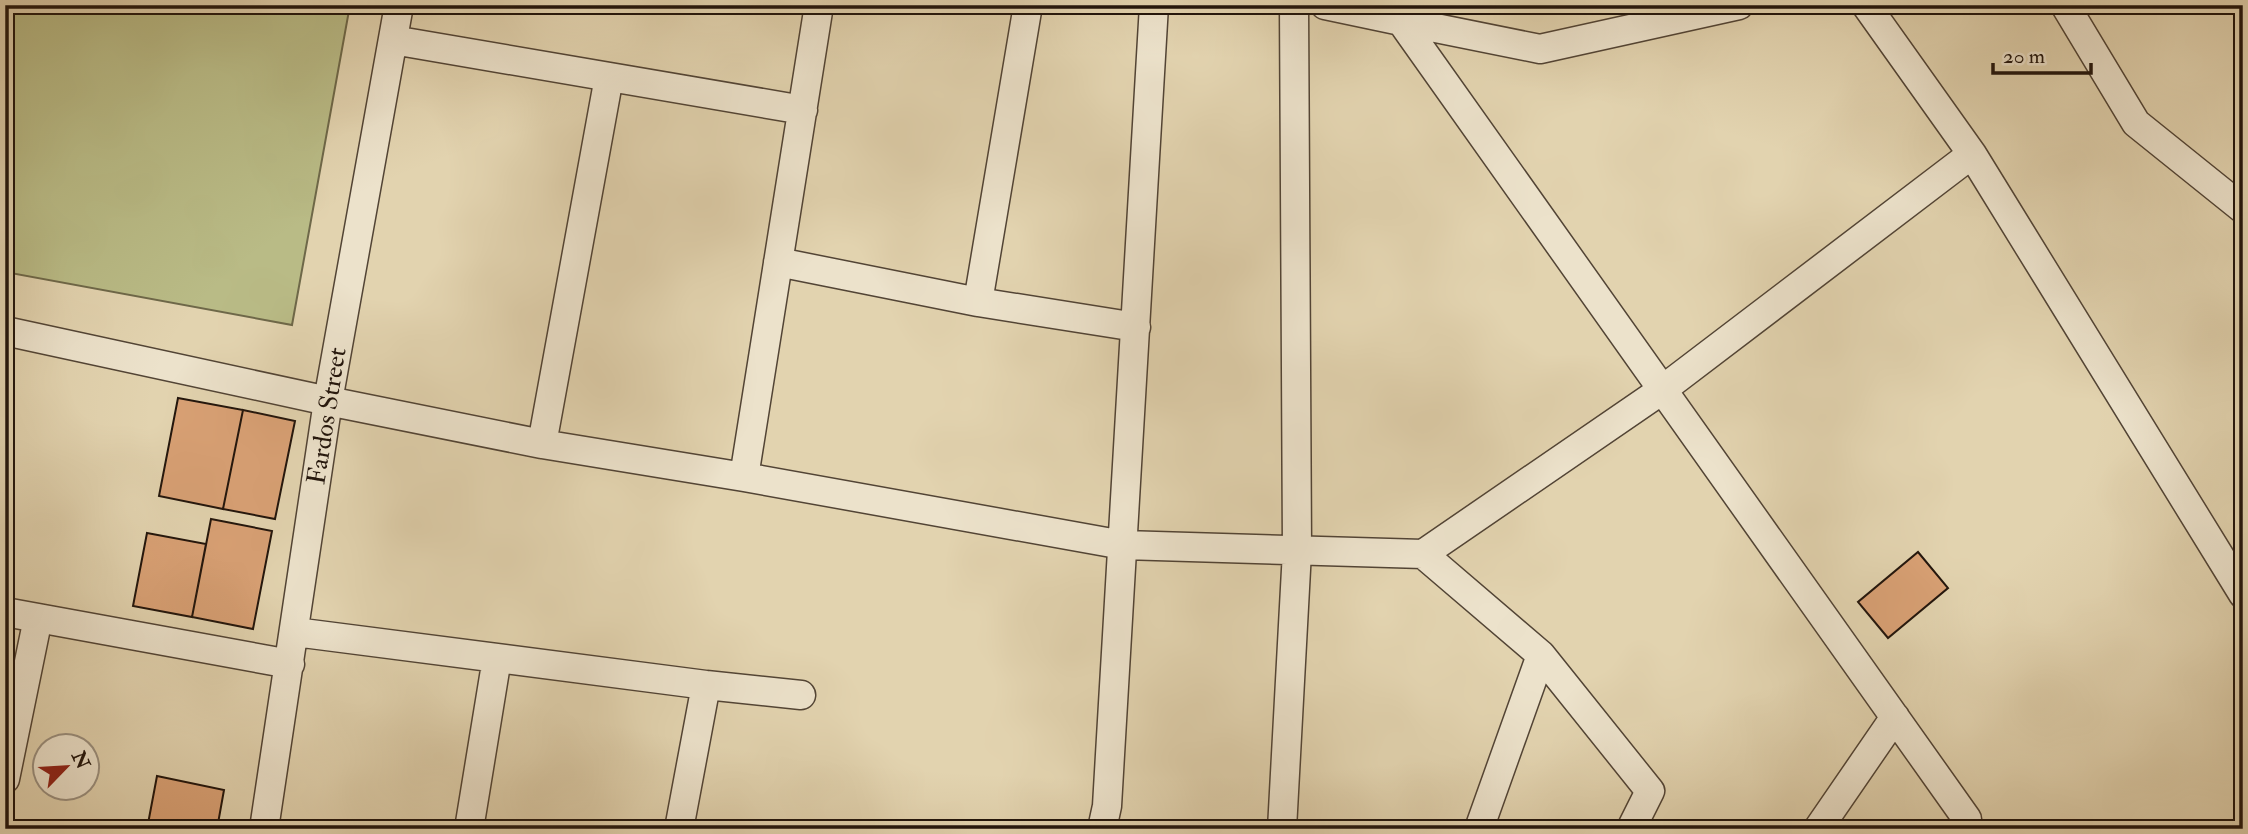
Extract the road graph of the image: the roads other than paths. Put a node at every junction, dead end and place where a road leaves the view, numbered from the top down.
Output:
1 (399, 5) edge
2 (819, 5) edge
3 (1028, 5) edge
4 (1154, 5) edge
5 (1294, 5) edge
6 (1325, 5) edge
7 (1739, 5) edge
8 (1866, 5) edge
9 (2065, 5) edge
10 (1401, 21) junction
11 (393, 40) junction
12 (609, 77) junction
13 (803, 110) junction
14 (1972, 154) junction
15 (2243, 209) edge
16 (778, 262) junction
17 (978, 302) junction
18 (1136, 327) junction
19 (5, 331) edge
20 (1662, 390) junction
21 (328, 401) junction
22 (542, 444) junction
23 (744, 477) junction
24 (1123, 545) junction
25 (1297, 551) junction
26 (1423, 554) junction
27 (2243, 594) edge
28 (5, 612) edge
29 (38, 618) junction
30 (295, 632) junction
31 (1541, 655) junction
32 (497, 658) junction
33 (290, 664) junction
34 (706, 685) junction
35 (801, 695) dead end
36 (1895, 717) junction
37 (5, 779) edge
38 (264, 829) edge
39 (469, 829) edge
40 (679, 829) edge
41 (1102, 829) edge
42 (1282, 829) edge
43 (1479, 829) edge
44 (1631, 829) edge
45 (1818, 829) edge
46 (1967, 829) edge

1 - 11 street, Fardos Street
2 - 13 street
3 - 17 street
4 - 18 street
5 - 25 street
6 - 10 street
7 - 10 street
8 - 14 street
9 - 15 street
10 - 20 street
11 - 12 street
11 - 21 street, Fardos Street
12 - 13 street
12 - 22 street
13 - 16 street
14 - 20 street
14 - 27 street
16 - 17 street
16 - 23 street
17 - 18 street
18 - 24 street
19 - 21 street
20 - 26 street
20 - 36 street
21 - 22 street
21 - 30 street, Fardos Street
22 - 23 street
23 - 24 street
24 - 25 street
24 - 41 street
25 - 26 street
25 - 42 street
26 - 31 street
28 - 29 street
29 - 33 street
29 - 37 street
30 - 32 street
30 - 33 street, Fardos Street
31 - 43 street
31 - 44 street
32 - 34 street
32 - 39 street
33 - 38 street, Fardos Street
34 - 35 street
34 - 40 street
36 - 45 street
36 - 46 street

